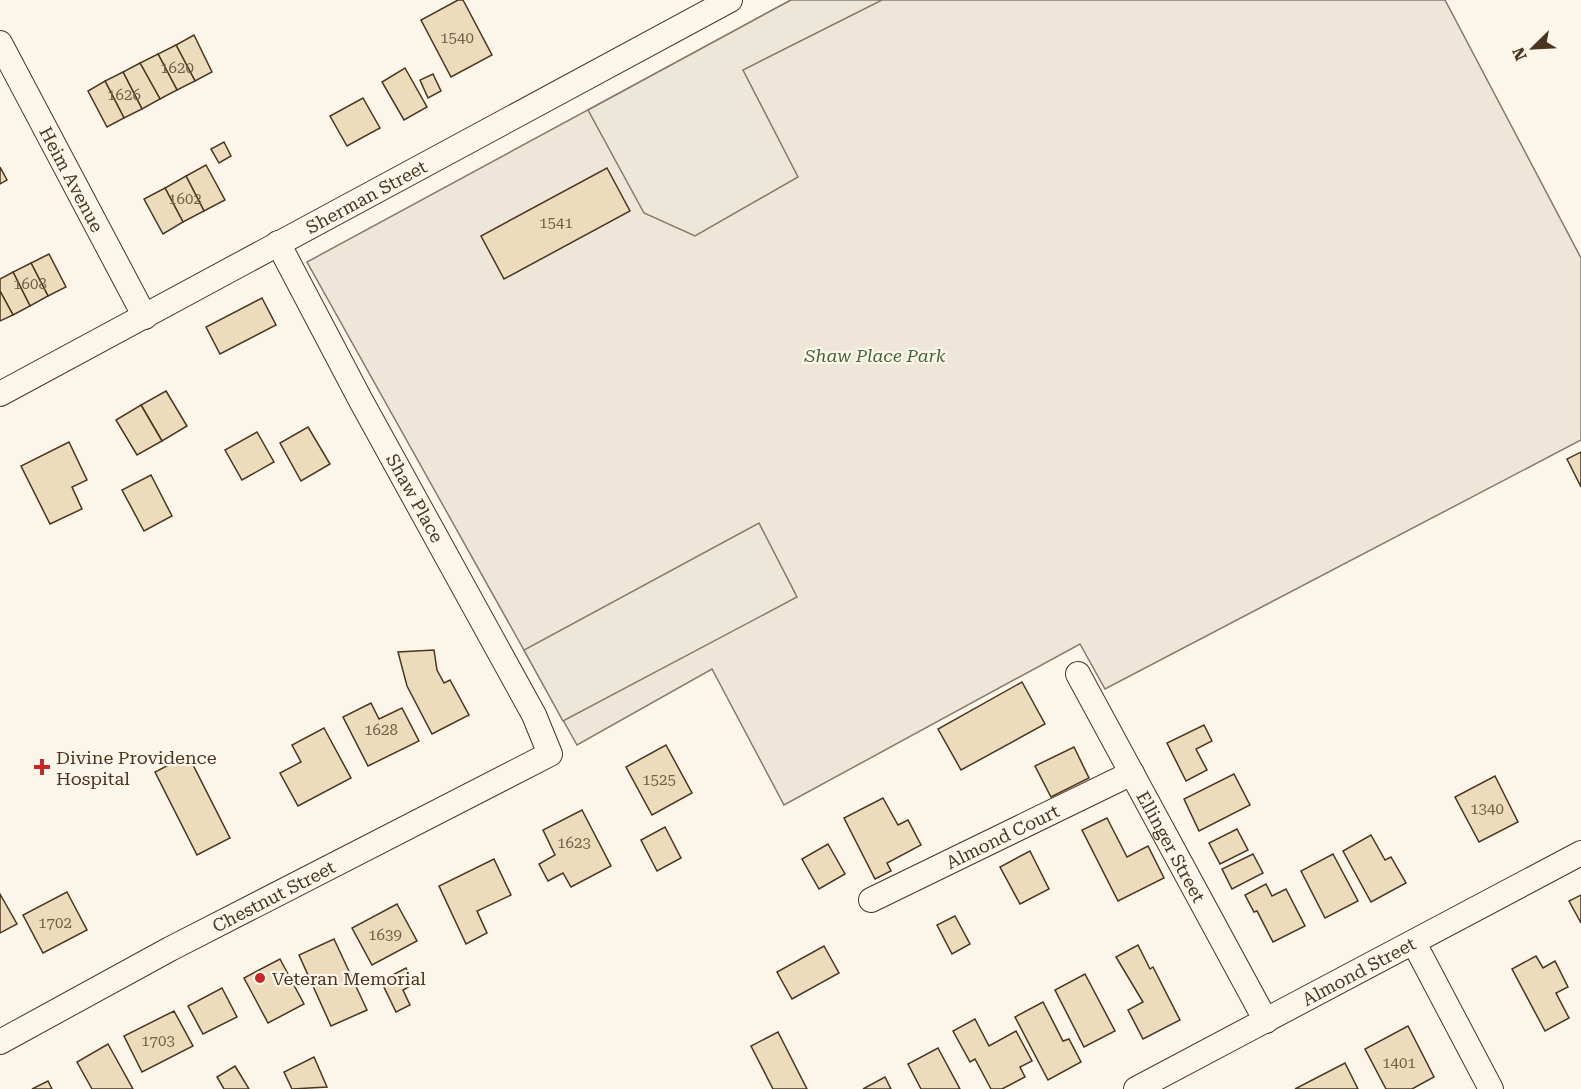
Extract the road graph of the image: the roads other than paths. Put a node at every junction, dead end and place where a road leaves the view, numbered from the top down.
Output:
1 (730, 0) edge
2 (0, 42) edge
3 (278, 243) junction
4 (145, 317) junction
5 (0, 394) edge
6 (1078, 674) dead end
7 (550, 754) joint
8 (1132, 773) junction
9 (1581, 853) edge
10 (871, 900) dead end
11 (1414, 943) junction
12 (1266, 1021) junction
13 (0, 1042) edge
14 (1136, 1089) edge
15 (1491, 1089) edge

1 - 3 street, Sherman Street
2 - 4 street, Heim Avenue
3 - 4 street, Sherman Street
3 - 7 street, Shaw Place
4 - 5 street, Sherman Street
6 - 8 street, Ellinger Street
7 - 13 street, Chestnut Street
8 - 10 street, Almond Court
8 - 12 street, Ellinger Street
9 - 11 street, Almond Street
11 - 12 street, Almond Street
11 - 15 street
12 - 14 street, Almond Street

